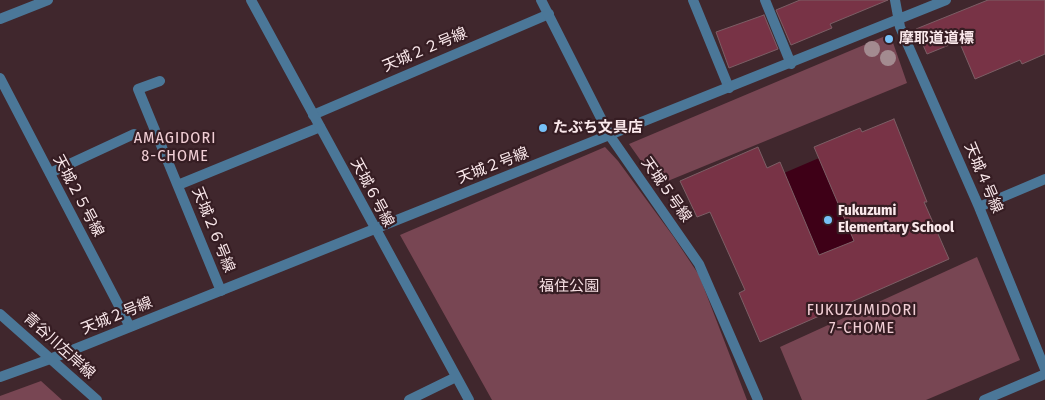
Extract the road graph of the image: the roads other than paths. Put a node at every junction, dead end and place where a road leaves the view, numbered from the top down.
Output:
1 (48, 0) edge
2 (251, 0) edge
3 (541, 0) edge
4 (693, 0) edge
5 (765, 0) edge
6 (895, 0) edge
7 (946, 0) edge
8 (549, 14) junction
9 (0, 19) edge
10 (898, 20) junction
11 (791, 64) junction
12 (0, 78) edge
13 (160, 80) dead end
14 (729, 88) junction
15 (313, 114) junction
16 (320, 127) junction
17 (134, 134) dead end
18 (610, 136) junction
19 (50, 173) junction
20 (1045, 179) edge
21 (178, 185) junction
22 (979, 207) junction
23 (375, 229) junction
24 (221, 291) junction
25 (0, 314) edge
26 (130, 328) junction
27 (50, 359) junction
28 (1045, 369) edge
29 (1045, 374) edge
30 (0, 377) edge
31 (456, 377) junction
32 (97, 400) edge
33 (409, 400) edge
34 (469, 400) edge
35 (758, 400) edge
36 (984, 400) edge

1 - 9 street
2 - 15 street, 天城６号線
3 - 8 street, 天城５号線
4 - 14 street
5 - 11 street
6 - 10 street, 天城４号線
7 - 10 street, 天城２号線
8 - 15 street, 天城２２号線
8 - 18 street, 天城５号線
10 - 11 street, 天城２号線
10 - 22 street, 天城４号線
11 - 14 street, 天城２号線
12 - 19 street, 天城２５号線
13 - 21 street, 天城２６号線
14 - 18 street, 天城２号線
15 - 16 street, 天城６号線
16 - 21 street
16 - 23 street, 天城６号線
17 - 19 street
18 - 23 street, 天城２号線
18 - 35 street, 天城５号線
19 - 26 street, 天城２５号線
20 - 22 street
21 - 24 street, 天城２６号線
22 - 28 street, 天城４号線
23 - 24 street, 天城２号線
23 - 31 street, 天城６号線
24 - 26 street, 天城２号線
25 - 27 street, 青谷川左岸線
26 - 27 street, 天城２号線
27 - 30 street, 天城２号線
27 - 32 street, 青谷川左岸線
29 - 36 street
31 - 33 street
31 - 34 street, 天城６号線

